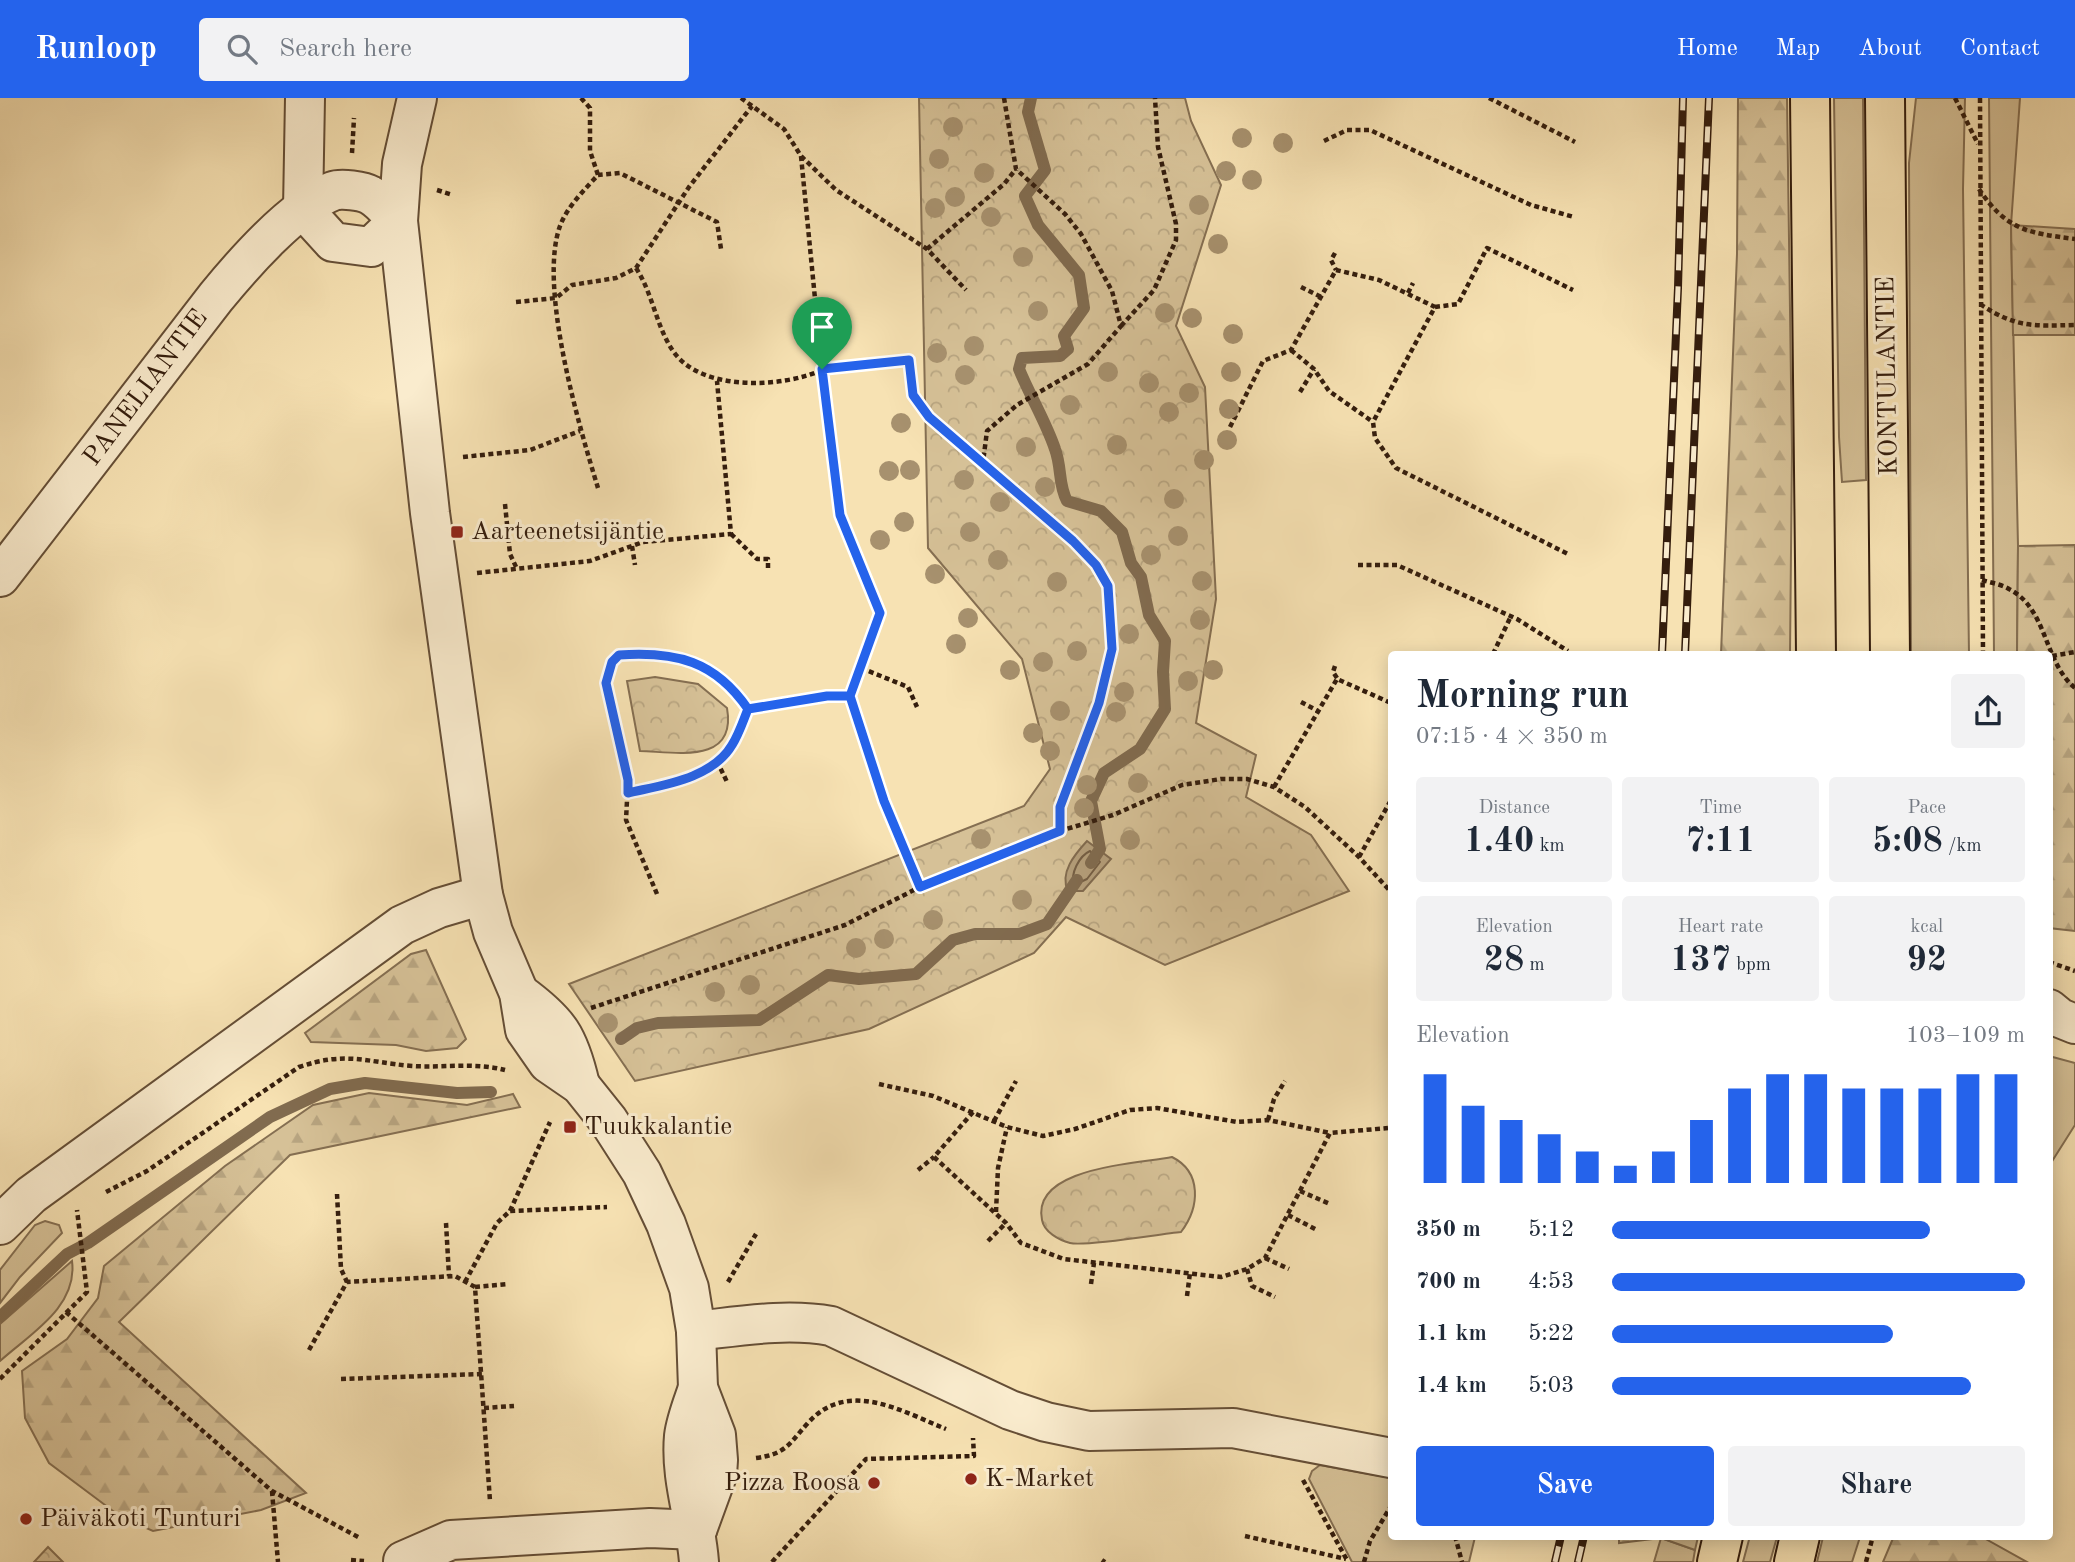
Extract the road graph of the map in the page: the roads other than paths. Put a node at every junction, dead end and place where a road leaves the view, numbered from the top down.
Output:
1 (305, 98) edge
2 (417, 98) edge
3 (1810, 98) edge
4 (1885, 98) edge
5 (303, 209) junction
6 (398, 221) junction
7 (0, 577) edge
8 (1816, 651) edge
9 (1890, 651) edge
10 (483, 895) junction
11 (0, 1225) edge
12 (696, 1331) junction
13 (1388, 1457) edge
14 (1722, 1540) edge
15 (1799, 1540) edge
16 (698, 1546) edge
17 (403, 1561) edge
18 (1717, 1562) edge
19 (1794, 1562) edge

1 - 5 street
2 - 6 street
3 - 8 main road
4 - 9 main road, KONTULANTIE
5 - 6 street, PANELIANTIE
5 - 6 street
5 - 7 street, PANELIANTIE
6 - 10 street
10 - 11 street
10 - 12 street
12 - 13 street
12 - 16 street
14 - 18 main road
15 - 19 main road
16 - 17 street

